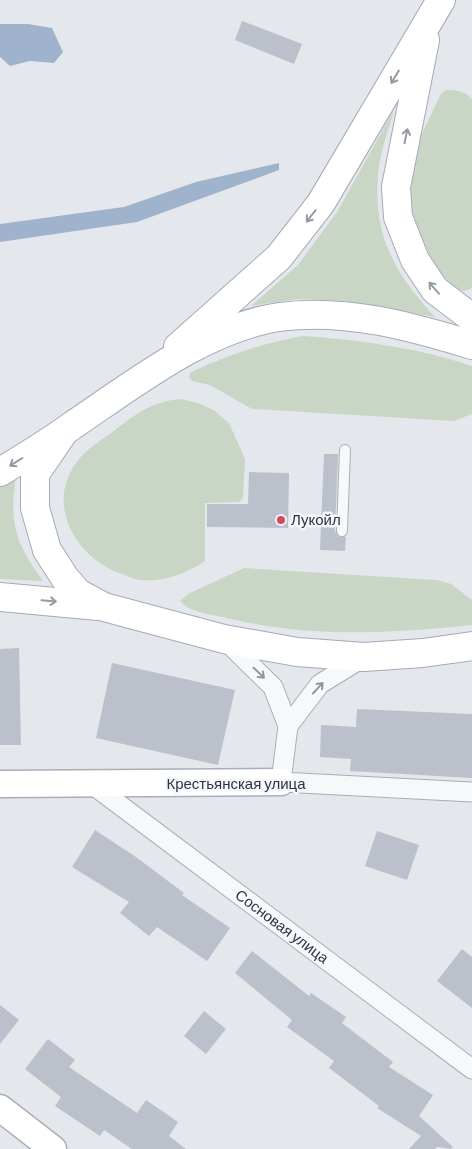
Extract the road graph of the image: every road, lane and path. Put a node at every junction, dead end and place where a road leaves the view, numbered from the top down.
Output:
1 (435, 10) edge
2 (472, 318) edge
3 (472, 345) edge
4 (149, 373) junction
5 (63, 433) junction
6 (345, 450) dead end
7 (0, 472) edge
8 (342, 531) dead end
9 (0, 597) edge
10 (104, 606) junction
11 (224, 639) junction
12 (472, 646) edge
13 (364, 657) junction
14 (288, 726) junction
15 (281, 782) junction
16 (0, 784) edge
17 (93, 785) junction
18 (472, 792) edge
19 (472, 1069) edge
20 (0, 1108) edge
21 (53, 1149) edge

2 -> 1 main road
1 -> 4 main road
3 - 4 main road
4 - 5 main road
5 -> 7 main road
5 - 10 main road
6 - 8 lane
9 -> 10 main road
10 - 11 main road
11 - 13 main road
11 -> 14 street
12 - 13 main road
14 -> 13 street
14 - 15 street
15 - 17 main road, Крестьянская улица
15 - 18 street, Крестьянская улица
16 - 17 main road, Крестьянская улица
17 - 19 street, Сосновая улица
20 - 21 main road

